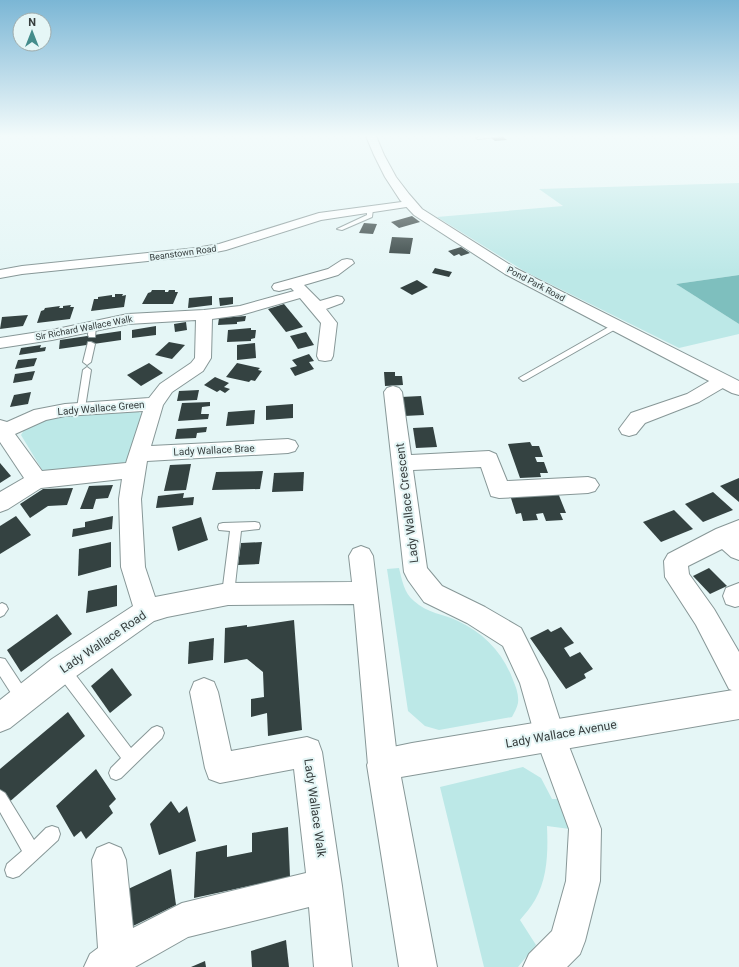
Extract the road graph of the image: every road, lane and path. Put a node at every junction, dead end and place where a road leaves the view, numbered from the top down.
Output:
1 (395, 181) edge
2 (409, 204) junction
3 (370, 209) junction
4 (340, 229) dead end
5 (347, 263) dead end
6 (0, 274) edge
7 (298, 288) junction
8 (337, 300) dead end
9 (317, 307) junction
10 (204, 315) junction
11 (617, 326) junction
12 (3, 343) edge
13 (91, 344) dead end
14 (325, 356) dead end
15 (0, 361) edge
16 (523, 378) dead end
17 (722, 381) junction
18 (739, 390) edge
19 (393, 392) dead end
20 (154, 404) junction
21 (81, 408) junction
22 (2, 429) edge
23 (629, 429) dead end
24 (288, 446) dead end
25 (137, 462) junction
26 (402, 463) junction
27 (38, 480) junction
28 (588, 485) dead end
29 (0, 503) edge
30 (255, 526) dead end
31 (223, 527) dead end
32 (236, 527) junction
33 (734, 538) edge
34 (361, 556) dead end
35 (364, 593) junction
36 (228, 594) junction
37 (147, 611) junction
38 (0, 664) edge
39 (62, 669) junction
40 (739, 679) edge
41 (204, 692) dead end
42 (23, 700) junction
43 (739, 704) edge
44 (0, 718) edge
45 (157, 733) dead end
46 (550, 736) junction
47 (130, 759) junction
48 (383, 765) junction
49 (116, 773) dead end
50 (0, 798) edge
51 (52, 834) dead end
52 (32, 852) junction
53 (109, 860) dead end
54 (12, 870) dead end
55 (325, 886) junction
56 (110, 962) edge
57 (333, 967) edge
58 (418, 967) edge
59 (542, 967) edge

1 - 2 main road, Pond Park Road
2 - 3 street, Beanstown Road
2 - 11 main road, Pond Park Road
3 - 4 lane
3 - 6 street, Beanstown Road
5 - 7 street, Sir Richard Wallace Walk
7 - 9 street
7 - 10 street, Sir Richard Wallace Walk
8 - 9 street
9 - 14 street
10 - 12 street, Sir Richard Wallace Walk
10 - 20 street
11 - 16 lane
11 - 17 main road, Pond Park Road
12 - 15 street
13 - 21 lane
17 - 18 main road, Pond Park Road
17 - 23 street
19 - 26 street, Lady Wallace Crescent
20 - 21 street, Lady Wallace Green
20 - 25 street
21 - 22 street, Lady Wallace Green
22 - 27 street
24 - 25 street, Lady Wallace Brae
25 - 27 street
25 - 37 street
26 - 28 street
26 - 46 street, Lady Wallace Crescent
27 - 29 street
30 - 32 lane
31 - 32 lane
32 - 36 lane
33 - 40 street
34 - 35 street
35 - 36 street, Lady Wallace Road
35 - 48 street
36 - 37 street, Lady Wallace Road
37 - 39 street, Lady Wallace Road
38 - 42 lane
39 - 42 street, Lady Wallace Road
39 - 47 lane
41 - 55 street, Lady Wallace Walk
42 - 44 street, Lady Wallace Road
43 - 46 main road, Lady Wallace Avenue
45 - 47 lane
46 - 48 main road, Lady Wallace Avenue
46 - 59 street, Lady Wallace Crescent
47 - 49 lane
48 - 58 main road
50 - 52 lane
51 - 52 lane
52 - 54 lane
53 - 56 street
55 - 56 street
55 - 57 street, Lady Wallace Walk

